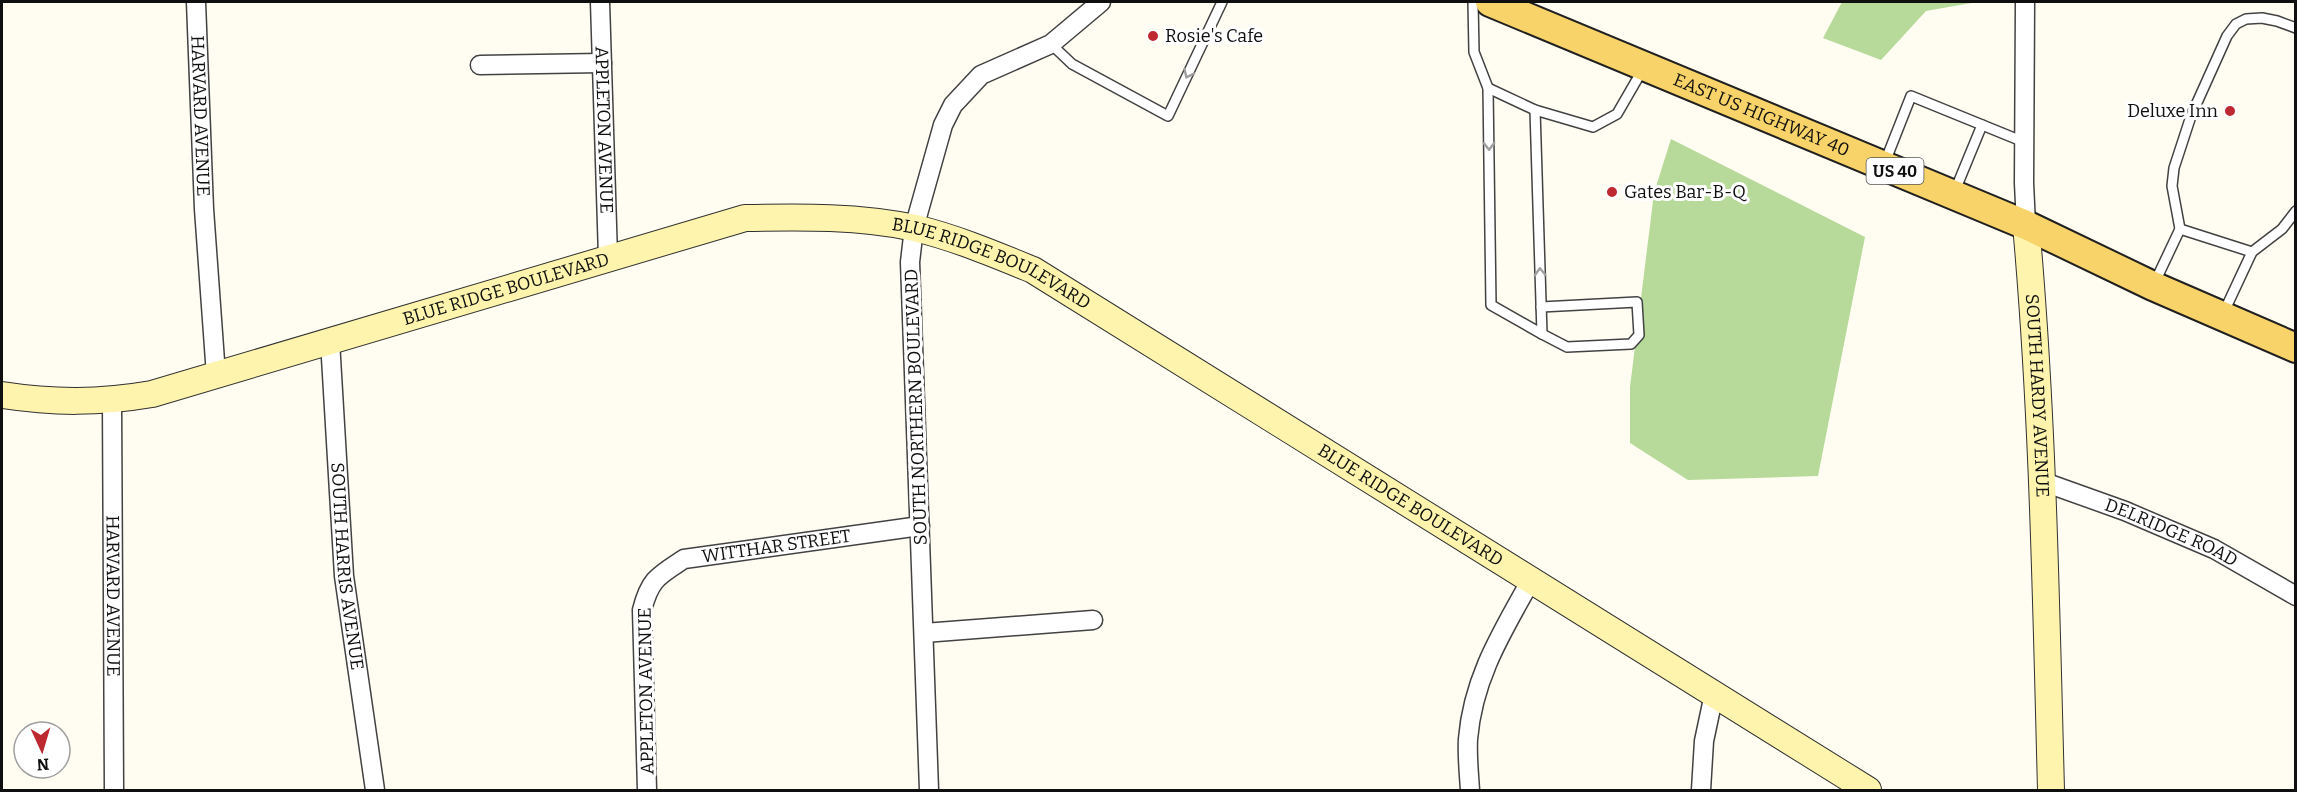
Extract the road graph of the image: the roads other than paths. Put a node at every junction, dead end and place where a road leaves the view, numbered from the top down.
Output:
1 (196, 2) edge
2 (600, 2) edge
3 (1101, 2) edge
4 (1222, 2) edge
5 (1473, 2) edge
6 (1490, 2) edge
7 (2025, 2) edge
8 (2295, 28) edge
9 (1051, 44) junction
10 (602, 63) junction
11 (480, 65) dead end
12 (1644, 67) junction
13 (1488, 88) junction
14 (1535, 110) junction
15 (1982, 125) junction
16 (2024, 141) junction
17 (1884, 166) junction
18 (1953, 195) junction
19 (2295, 211) edge
20 (2026, 225) junction
21 (914, 228) junction
22 (2180, 229) junction
23 (2252, 252) junction
24 (608, 257) junction
25 (2153, 286) junction
26 (1541, 307) junction
27 (2222, 316) junction
28 (1542, 334) junction
29 (330, 341) junction
30 (2295, 348) edge
31 (216, 375) junction
32 (2, 395) edge
33 (112, 401) junction
34 (2041, 481) junction
35 (920, 526) junction
36 (1531, 580) junction
37 (647, 592) joint
38 (2295, 596) edge
39 (1093, 620) dead end
40 (924, 633) junction
41 (1714, 694) junction
42 (114, 790) edge
43 (375, 790) edge
44 (647, 790) edge
45 (929, 790) edge
46 (1470, 790) edge
47 (1701, 790) edge
48 (1868, 790) edge
49 (2051, 790) edge

1 - 31 street, HARVARD AVENUE
2 - 10 street, APPLETON AVENUE
3 - 9 street, SOUTH NORTHERN BOULEVARD
4 -> 9 lane
5 - 13 lane
6 - 12 main road, EAST US HIGHWAY 40 / US 40
7 - 16 street, SOUTH HARDY AVENUE
8 - 22 lane
9 - 21 street, SOUTH NORTHERN BOULEVARD
10 - 11 street
10 - 24 street, APPLETON AVENUE
12 - 14 lane
12 - 17 main road, EAST US HIGHWAY 40 / US 40
13 - 14 lane
13 -> 28 lane
26 -> 14 lane
15 - 16 lane
15 - 17 lane
15 - 18 lane
16 - 20 street, SOUTH HARDY AVENUE
17 - 18 main road, EAST US HIGHWAY 40 / US 40
18 - 20 main road, EAST US HIGHWAY 40 / US 40
19 - 23 lane
20 - 25 main road, EAST US HIGHWAY 40 / US 40
20 - 34 street, SOUTH HARDY AVENUE
21 - 24 street, BLUE RIDGE BOULEVARD
21 - 35 street, SOUTH NORTHERN BOULEVARD
21 - 36 street, BLUE RIDGE BOULEVARD
22 - 23 lane
22 - 25 lane
23 - 27 lane
24 - 29 street, BLUE RIDGE BOULEVARD
25 - 27 main road, EAST US HIGHWAY 40 / US 40
26 - 28 lane
26 - 28 lane
27 - 30 main road, EAST US HIGHWAY 40 / US 40
29 - 31 street, BLUE RIDGE BOULEVARD
29 - 43 street, SOUTH HARRIS AVENUE
31 - 33 street, BLUE RIDGE BOULEVARD
32 - 33 street, BLUE RIDGE BOULEVARD
33 - 42 street, HARVARD AVENUE
34 - 38 street, DELRIDGE ROAD
34 - 49 street, SOUTH HARDY AVENUE
35 - 37 street, WITTHAR STREET
35 - 40 street, SOUTH NORTHERN BOULEVARD
36 - 41 street, BLUE RIDGE BOULEVARD
36 - 46 street
37 - 44 street, APPLETON AVENUE
39 - 40 street
40 - 45 street, SOUTH NORTHERN BOULEVARD
41 - 47 street
41 - 48 street, BLUE RIDGE BOULEVARD

